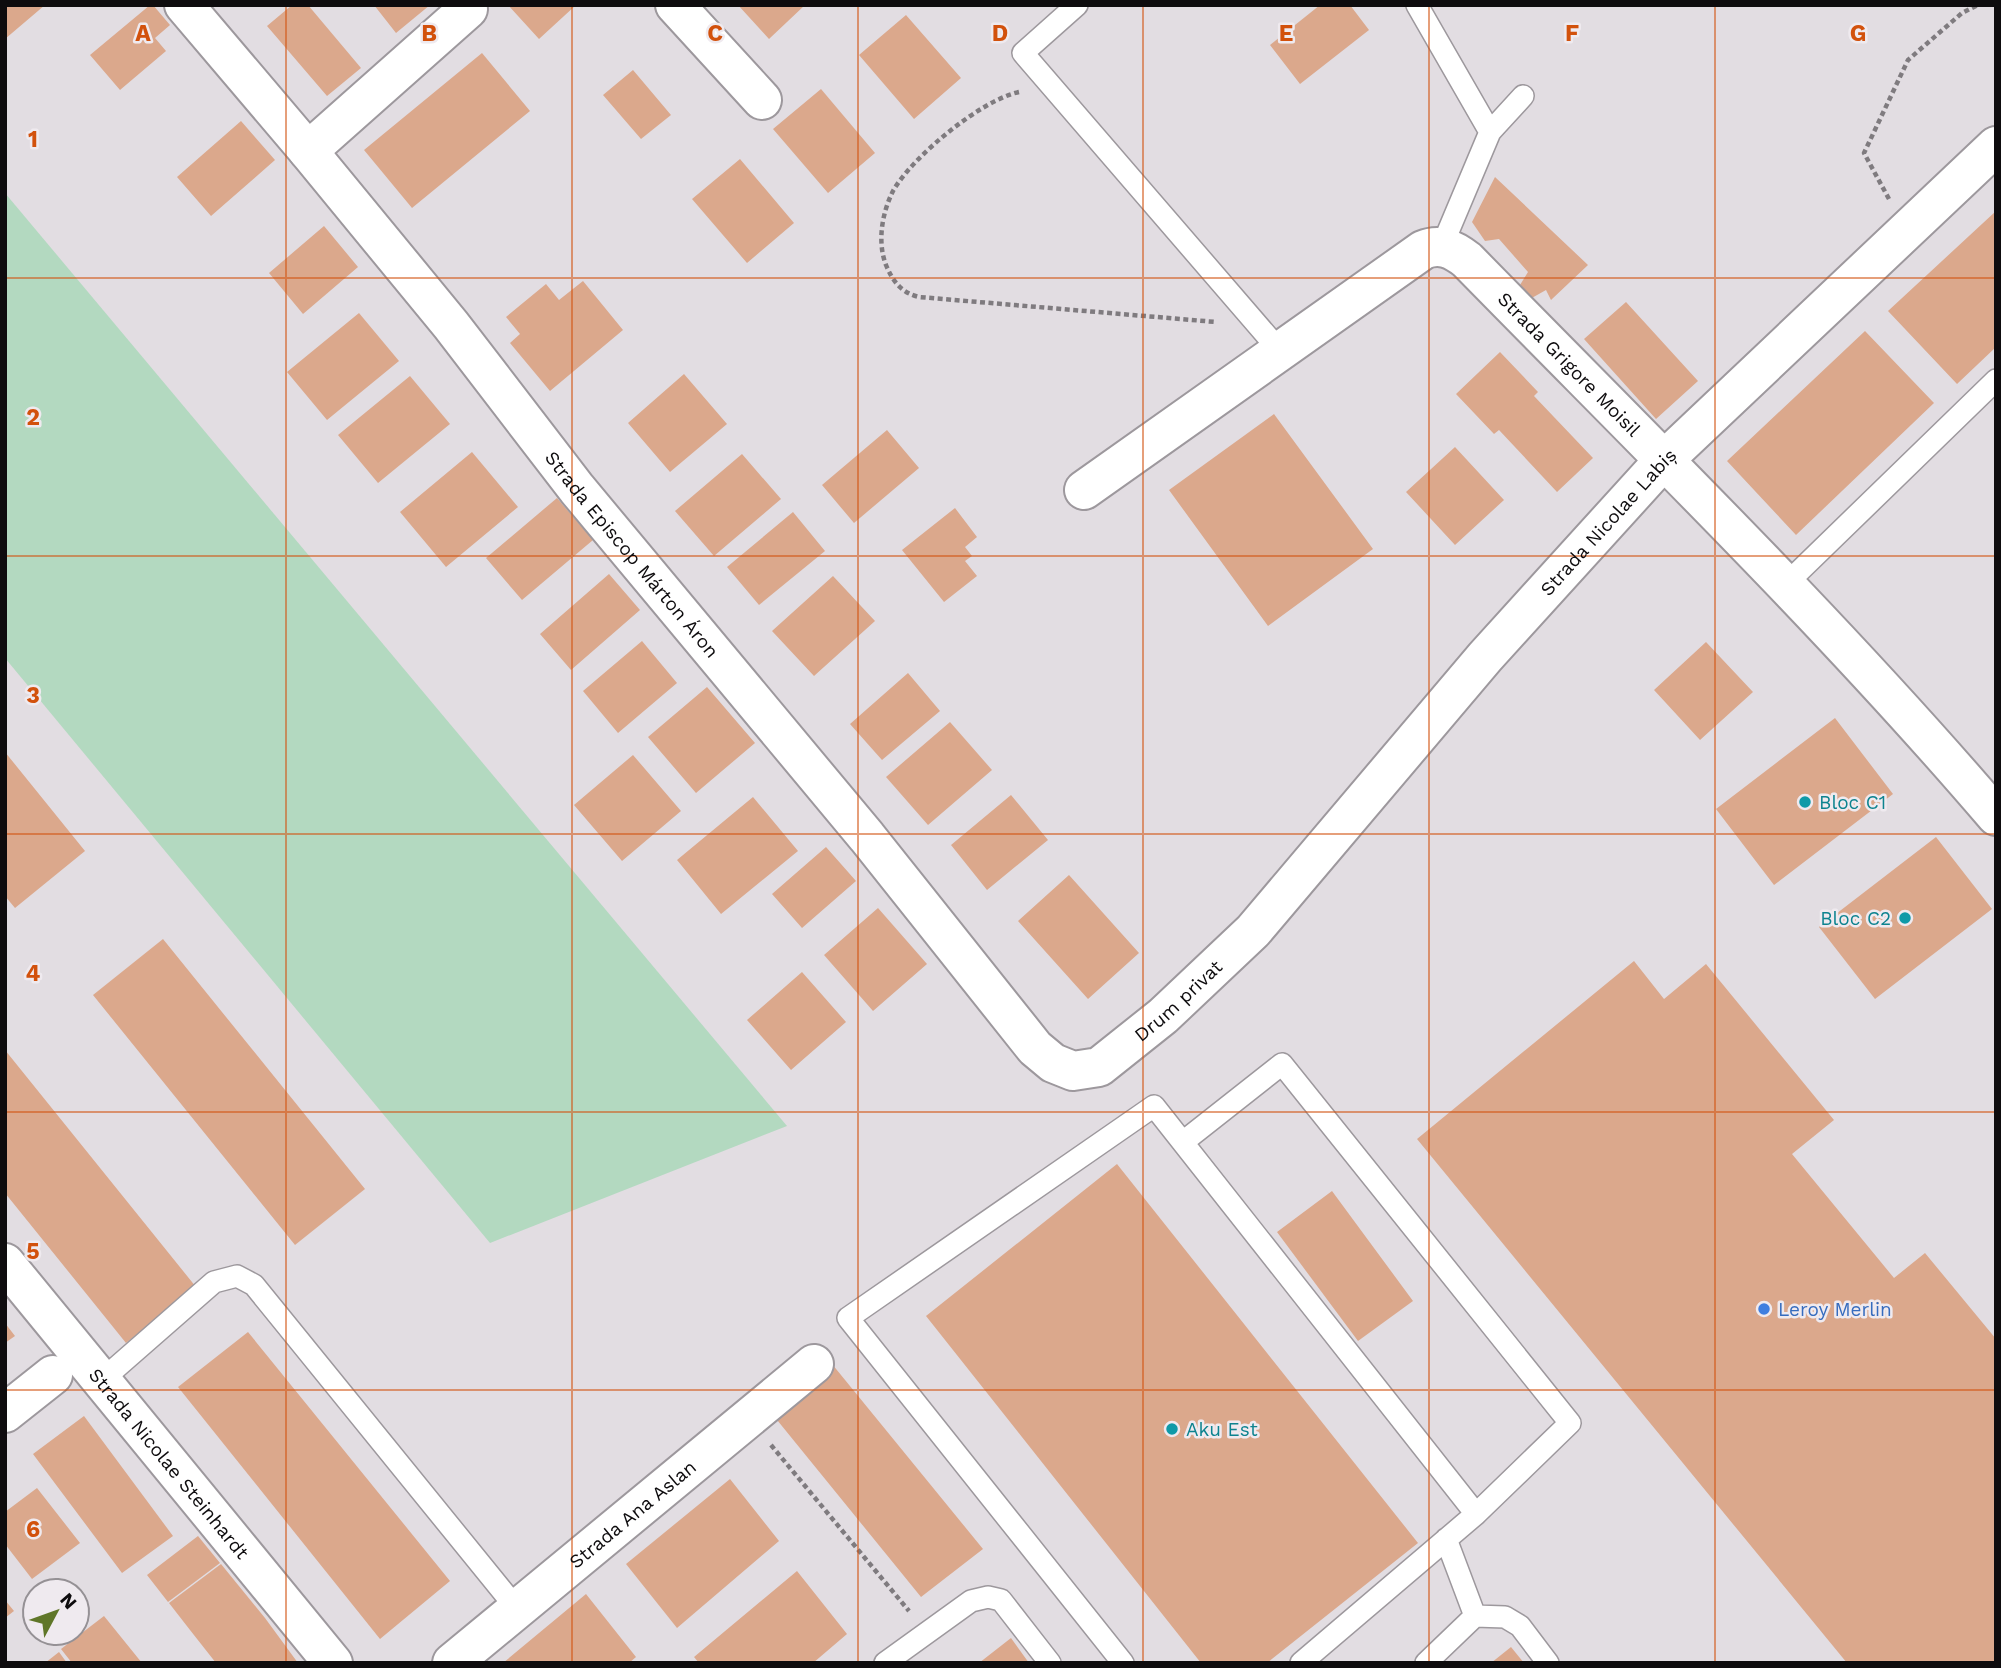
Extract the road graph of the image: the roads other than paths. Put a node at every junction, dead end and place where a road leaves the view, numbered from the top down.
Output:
1 (184, 5) edge
2 (674, 5) edge
3 (1077, 5) edge
4 (1417, 5) edge
5 (468, 9) dead end
6 (1523, 96) dead end
7 (762, 100) dead end
8 (1490, 132) junction
9 (1996, 146) edge
10 (308, 151) junction
11 (1442, 246) junction
12 (1268, 338) junction
13 (1996, 380) edge
14 (1663, 460) junction
15 (1084, 490) dead end
16 (1785, 585) junction
17 (1996, 817) edge
18 (1253, 931) joint
19 (1099, 1067) joint
20 (1183, 1142) junction
21 (5, 1263) edge
22 (814, 1364) dead end
23 (53, 1375) dead end
24 (102, 1380) junction
25 (5, 1413) edge
26 (1476, 1514) junction
27 (1446, 1539) junction
28 (517, 1609) junction
29 (1475, 1616) junction
30 (334, 1663) edge
31 (452, 1663) edge
32 (885, 1663) edge
33 (1050, 1663) edge
34 (1123, 1663) edge
35 (1301, 1663) edge
36 (1426, 1663) edge
37 (1548, 1663) edge

1 - 10 street, Strada Episcop Márton Áron
2 - 7 street
3 - 12 lane
4 - 8 lane
5 - 10 street
6 - 8 lane
8 - 11 lane
9 - 14 street, Strada Nicolae Labiș
10 - 19 street, Strada Episcop Márton Áron
11 - 12 street
11 - 14 street, Strada Grigore Moisil
12 - 15 street
13 - 16 lane
14 - 16 street, Strada Grigore Moisil
14 - 18 street, Strada Nicolae Labiș
16 - 17 street, Strada Grigore Moisil
18 - 19 street, Drum privat
20 - 26 lane
20 - 26 lane
20 - 34 lane
21 - 24 street, Strada Nicolae Steinhardt
22 - 28 street, Strada Ana Aslan
23 - 25 street
24 - 28 lane
24 - 30 street, Strada Nicolae Steinhardt
26 - 27 lane
27 - 29 lane
27 - 35 lane
28 - 31 street, Strada Ana Aslan
29 - 36 lane
29 - 37 lane
32 - 33 lane

